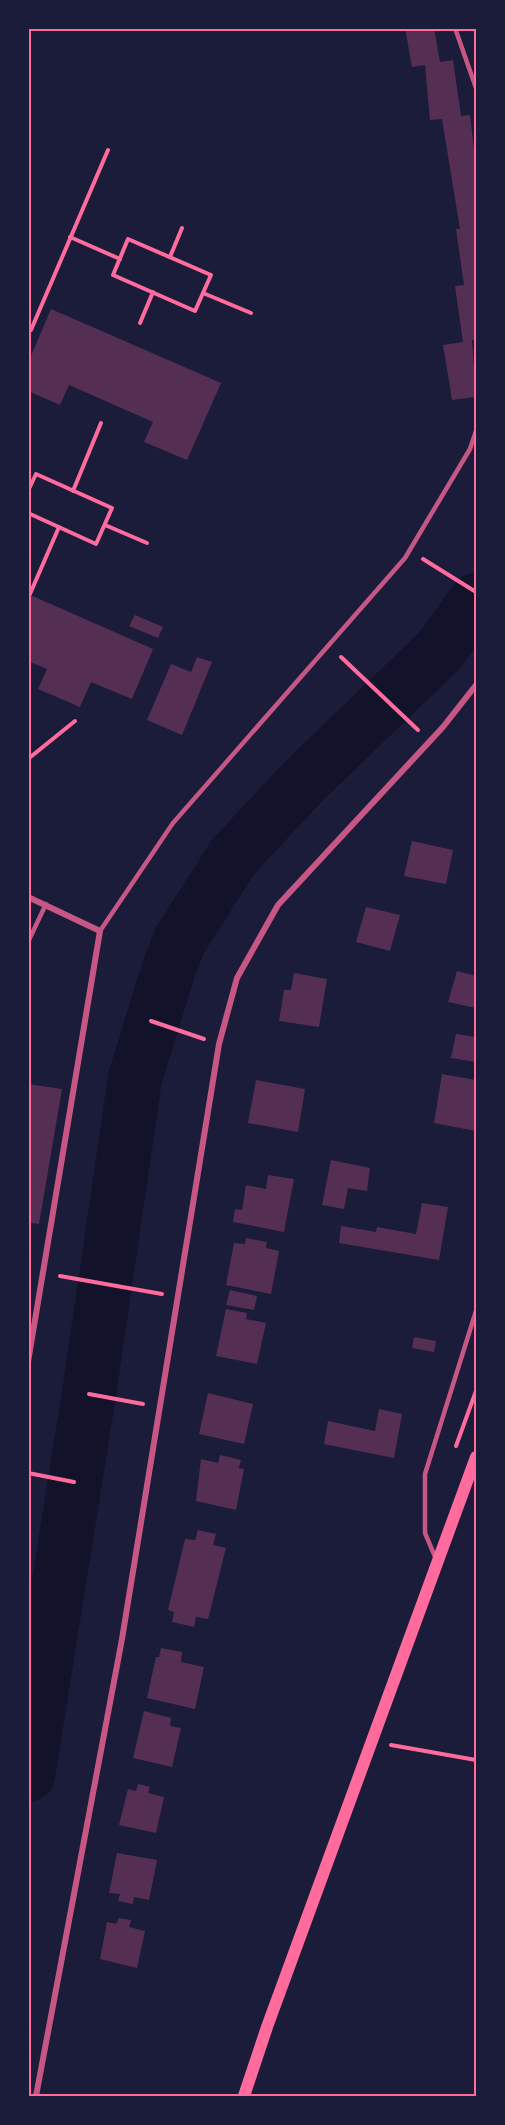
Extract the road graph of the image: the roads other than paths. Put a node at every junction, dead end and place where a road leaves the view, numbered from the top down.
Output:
1 (455, 28) edge
2 (477, 88) edge
3 (477, 431) edge
4 (477, 684) edge
5 (28, 897) edge
6 (45, 904) junction
7 (100, 931) junction
8 (28, 942) edge
9 (477, 1311) edge
10 (28, 1362) edge
11 (477, 1456) edge
12 (438, 1563) junction
13 (36, 2097) edge
14 (244, 2097) edge

1 - 2 lane
3 - 7 lane
4 - 13 street
5 - 6 street
6 - 7 street
6 - 8 lane
7 - 10 street
9 - 12 lane
11 - 12 main road
12 - 14 main road

